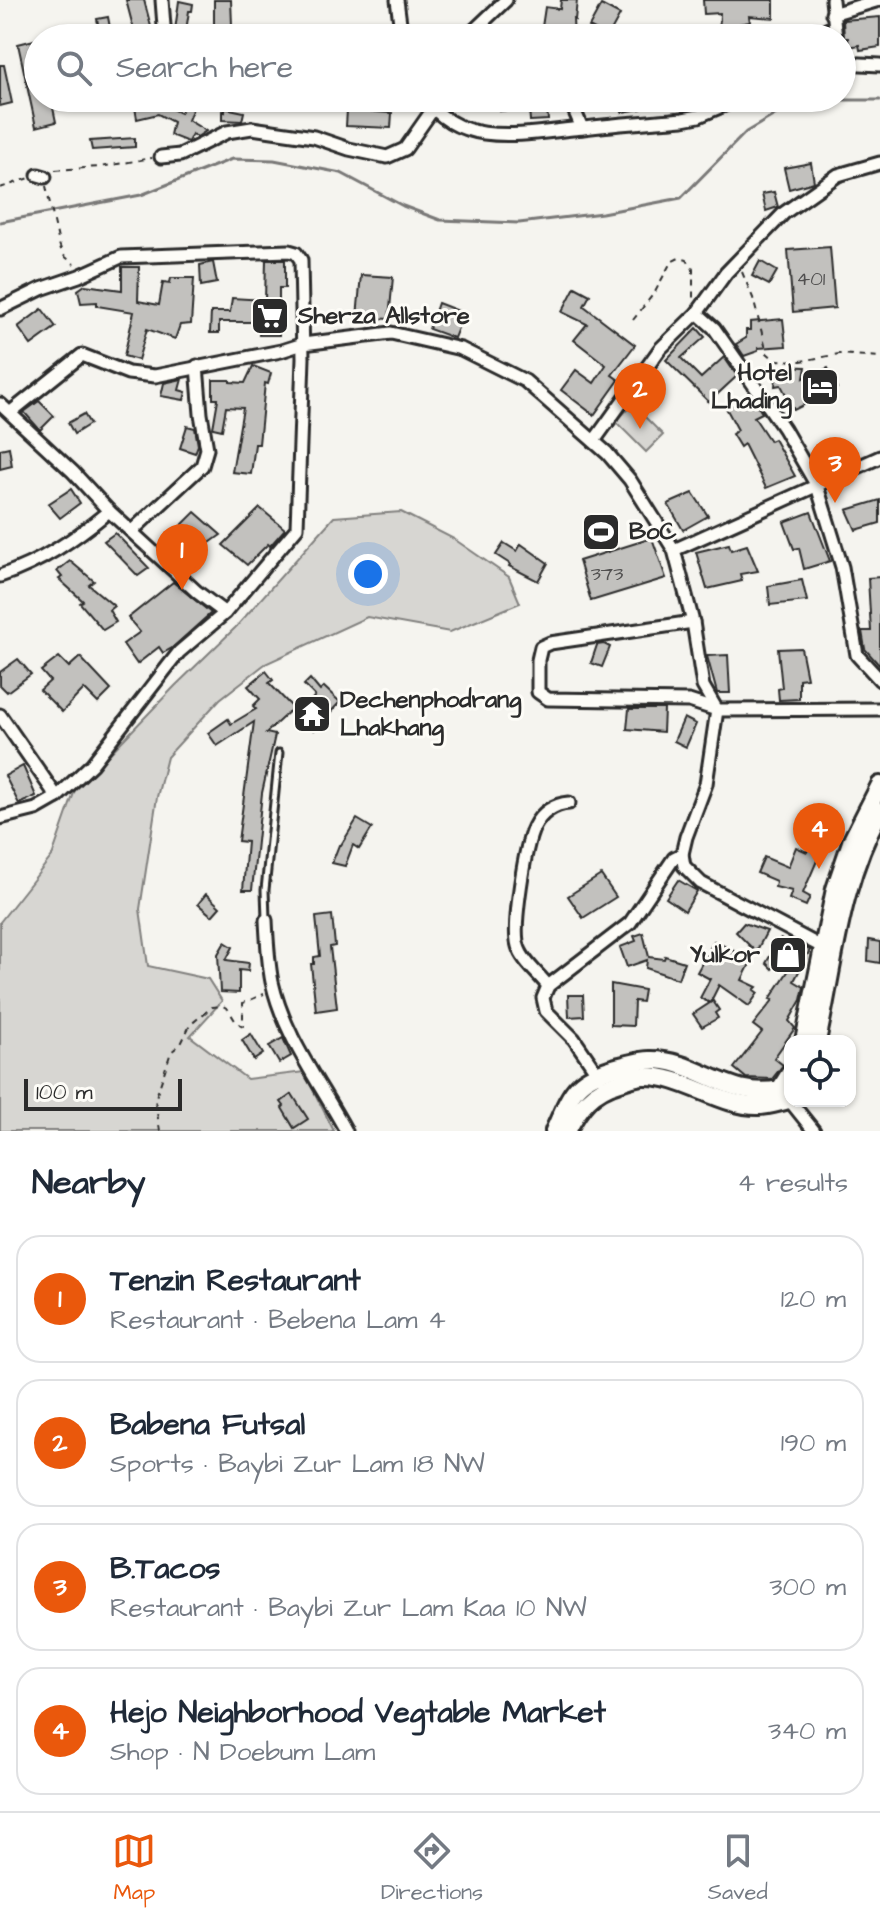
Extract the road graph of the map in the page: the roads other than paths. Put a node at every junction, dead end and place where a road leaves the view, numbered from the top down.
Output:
1 (162, 0) edge
2 (397, 0) edge
3 (506, 0) edge
4 (832, 0) edge
5 (879, 0) edge
6 (832, 14) junction
7 (164, 24) edge
8 (400, 24) edge
9 (481, 24) edge
10 (834, 24) edge
11 (856, 64) edge
12 (880, 65) edge
13 (431, 112) edge
14 (438, 112) edge
15 (575, 112) edge
16 (708, 112) edge
17 (582, 128) junction
18 (161, 157) road end
19 (880, 163) edge
20 (0, 309) edge
21 (697, 313) junction
22 (303, 344) junction
23 (197, 366) junction
24 (0, 404) edge
25 (11, 412) junction
26 (594, 441) junction
27 (880, 457) edge
28 (817, 486) junction
29 (109, 511) junction
30 (133, 530) junction
31 (674, 550) junction
32 (0, 576) edge
33 (225, 613) junction
34 (693, 622) junction
35 (880, 680) edge
36 (880, 709) edge
37 (717, 710) junction
38 (0, 715) edge
39 (279, 753) dead end
40 (880, 785) edge
41 (57, 797) junction
42 (569, 803) dead end
43 (880, 811) edge
44 (0, 818) edge
45 (682, 854) junction
46 (266, 920) joint
47 (822, 947) junction
48 (548, 986) junction
49 (805, 1035) edge
50 (818, 1035) edge
51 (596, 1073) junction
52 (609, 1086) junction
53 (784, 1097) edge
54 (784, 1099) edge
55 (795, 1107) edge
56 (346, 1131) edge
57 (554, 1131) edge
58 (567, 1131) edge
59 (814, 1131) edge

1 - 7 street
2 - 8 street
3 - 9 street
4 - 6 street
5 - 6 street
6 - 10 street
11 - 12 street
13 - 18 street
14 - 17 street
15 - 17 street
16 - 17 street
19 - 21 street
20 - 22 street
21 - 26 street
21 - 28 street
22 - 23 street
22 - 26 street
22 - 33 street
23 - 25 street
23 - 30 street
24 - 25 street
25 - 29 street
26 - 31 street
27 - 28 street
28 - 31 street
28 - 35 street
29 - 30 street
29 - 32 street
30 - 33 street
31 - 34 street
33 - 41 street
34 - 37 street
34 - 37 street
36 - 37 street
37 - 45 street
38 - 41 street
39 - 46 lane
40 - 47 main road
41 - 44 street
42 - 48 street
43 - 50 main road
45 - 47 street
45 - 48 street
46 - 56 street
47 - 49 main road
48 - 51 street
51 - 52 street
51 - 53 main road
51 - 57 main road
52 - 54 main road
52 - 58 main road
55 - 59 street

